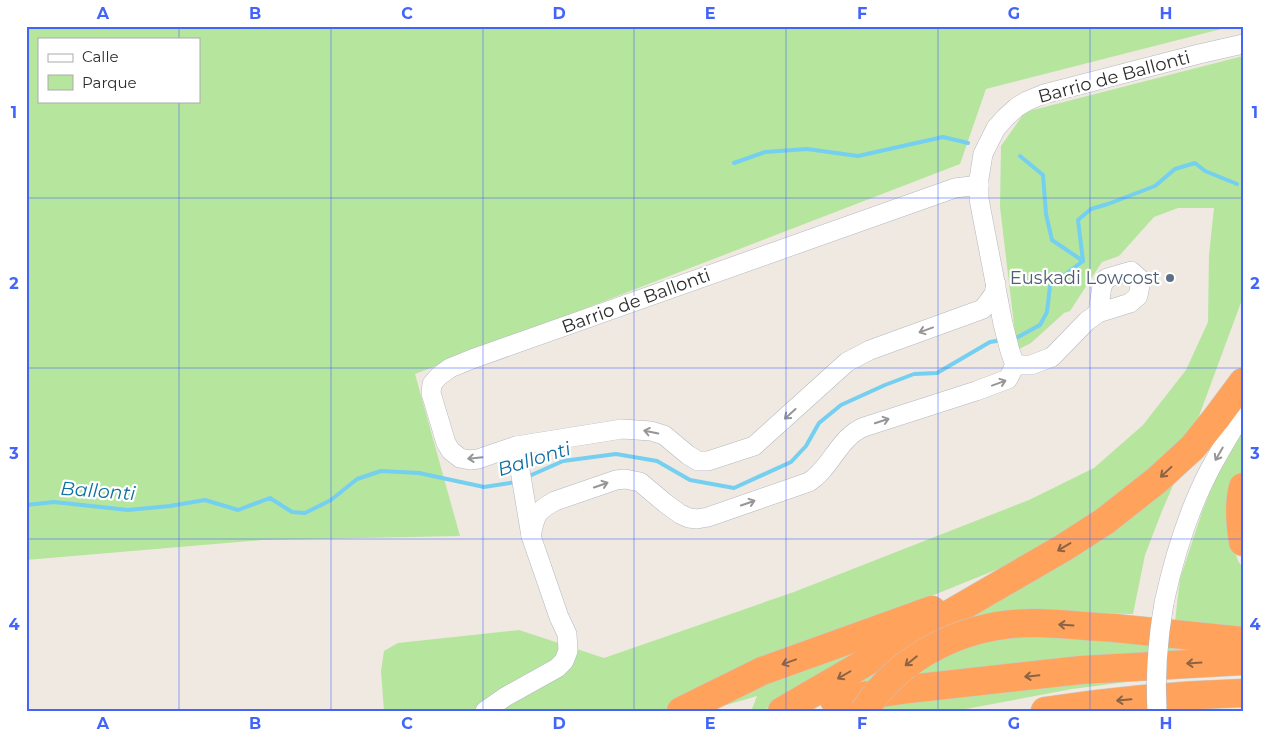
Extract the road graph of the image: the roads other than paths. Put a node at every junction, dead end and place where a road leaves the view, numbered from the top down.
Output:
1 (1243, 44) edge
2 (979, 186) junction
3 (996, 284) junction
4 (1098, 313) dead end
5 (972, 314) junction
6 (1003, 324) junction
7 (1015, 365) junction
8 (1243, 382) edge
9 (1243, 412) edge
10 (516, 446) junction
11 (522, 477) junction
12 (1243, 487) edge
13 (555, 501) junction
14 (531, 536) junction
15 (1243, 542) edge
16 (1007, 580) junction
17 (1243, 641) edge
18 (1243, 660) edge
19 (1243, 693) edge
20 (834, 700) dead end
21 (486, 711) edge
22 (682, 711) edge
23 (782, 711) edge
24 (864, 711) edge
25 (1045, 711) edge
26 (1158, 711) edge

1 - 2 street, Barrio de Ballonti
2 - 3 street, Barrio de Ballonti
10 -> 2 street, Barrio de Ballonti
3 - 5 street
3 - 6 street, Barrio de Ballonti
4 - 7 street
5 - 6 street
5 -> 10 street, Barrio de Ballonti
6 - 7 street, Barrio de Ballonti
13 -> 7 street
8 -> 16 highway
9 -> 26 street, bridge
10 - 11 street
11 - 13 street
11 - 14 street
12 - 15 highway
13 - 14 street
14 - 21 street
16 -> 22 highway
16 -> 23 highway
17 -> 24 highway, bridge
18 -> 20 highway
19 -> 25 highway

